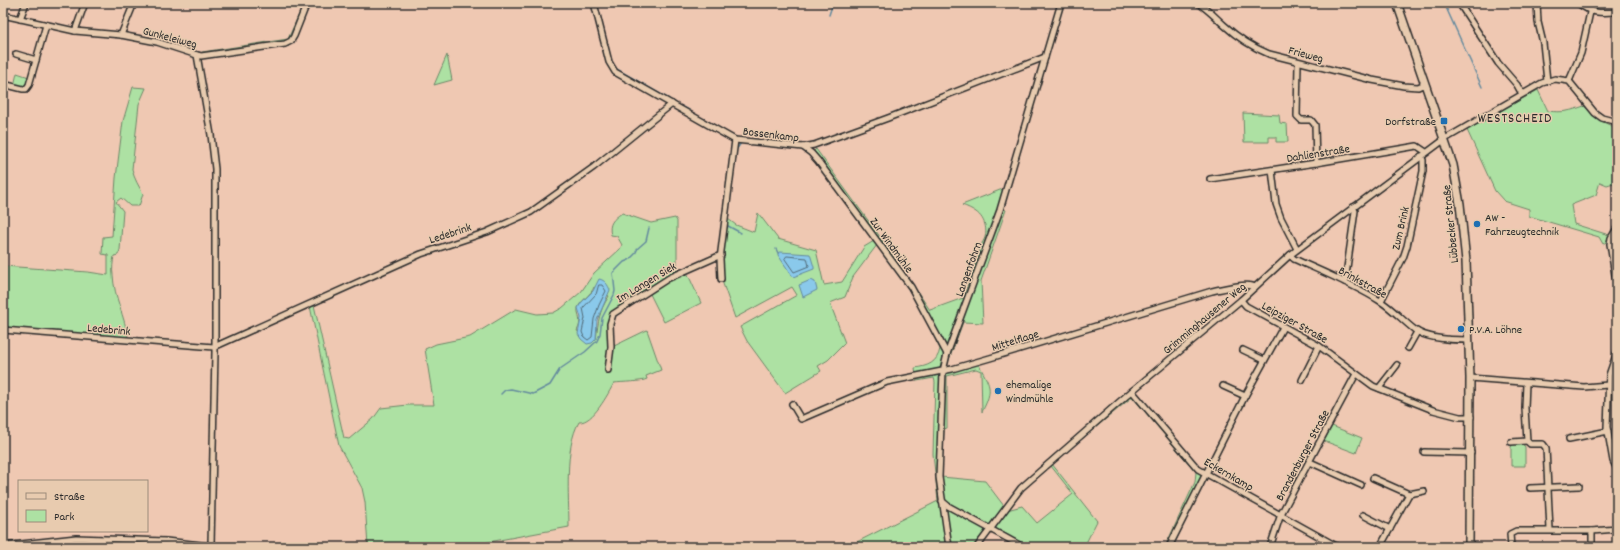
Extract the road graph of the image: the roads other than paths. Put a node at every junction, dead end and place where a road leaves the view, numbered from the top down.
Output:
1 (26, 3) edge
2 (85, 3) edge
3 (134, 3) edge
4 (308, 3) edge
5 (594, 3) edge
6 (1061, 3) edge
7 (1198, 3) edge
8 (1397, 3) edge
9 (1459, 3) edge
10 (1537, 3) edge
11 (1578, 3) edge
12 (1592, 3) edge
13 (1591, 11) junction
14 (1617, 12) edge
15 (3, 15) edge
16 (20, 19) junction
17 (46, 26) junction
18 (75, 32) junction
19 (121, 35) junction
20 (16, 54) dead end
21 (197, 56) junction
22 (1045, 57) junction
23 (36, 60) junction
24 (1298, 62) junction
25 (1569, 80) junction
26 (1547, 81) junction
27 (3, 84) edge
28 (1426, 84) junction
29 (1522, 94) junction
30 (672, 104) junction
31 (1617, 122) edge
32 (1445, 139) junction
33 (736, 140) junction
34 (814, 145) junction
35 (803, 148) junction
36 (1426, 152) junction
37 (811, 153) junction
38 (1422, 156) junction
39 (1316, 163) junction
40 (1272, 170) junction
41 (1210, 179) dead end
42 (1353, 207) junction
43 (1617, 228) edge
44 (1297, 249) junction
45 (721, 255) junction
46 (1290, 255) junction
47 (721, 279) dead end
48 (1346, 282) junction
49 (1255, 287) junction
50 (1617, 287) edge
51 (1241, 300) junction
52 (1381, 301) junction
53 (1283, 326) junction
54 (3, 330) edge
55 (1416, 332) junction
56 (1469, 340) junction
57 (1320, 346) junction
58 (214, 347) junction
59 (1408, 348) dead end
60 (1243, 350) dead end
61 (1617, 352) edge
62 (947, 354) junction
63 (1264, 360) junction
64 (1397, 366) dead end
65 (1617, 369) edge
66 (608, 370) dead end
67 (943, 371) junction
68 (1610, 371) junction
69 (1356, 374) junction
70 (1470, 378) junction
71 (1302, 380) dead end
72 (1526, 383) junction
73 (1608, 385) junction
74 (1223, 386) dead end
75 (1379, 388) junction
76 (1132, 391) junction
77 (1245, 396) junction
78 (792, 404) dead end
79 (1471, 417) junction
80 (1608, 431) junction
81 (1569, 439) dead end
82 (1527, 441) junction
83 (1511, 442) dead end
84 (1424, 452) dead end
85 (1471, 453) junction
86 (1310, 462) junction
87 (1617, 469) edge
88 (1205, 472) junction
89 (1373, 478) dead end
90 (1361, 484) dead end
91 (1579, 486) dead end
92 (1548, 487) junction
93 (1530, 488) dead end
94 (1424, 491) dead end
95 (1409, 494) junction
96 (942, 501) junction
97 (1281, 514) junction
98 (1363, 515) dead end
99 (991, 528) junction
100 (1390, 529) junction
101 (1550, 530) junction
102 (1617, 530) edge
103 (1592, 531) junction
104 (211, 545) junction
105 (3, 546) edge
106 (1335, 546) edge
107 (218, 547) edge
108 (949, 547) edge
109 (977, 547) edge
110 (1023, 547) edge
111 (1169, 547) edge
112 (1270, 547) edge
113 (1380, 547) edge
114 (1469, 547) edge
115 (1511, 547) edge
116 (1592, 547) edge

1 - 16 street
2 - 18 street
3 - 19 street
4 - 21 street, Gunkeleiweg
5 - 30 street, Bossenkamp
6 - 22 street, Langenfohrn
7 - 24 street, Frieweg
8 - 28 main road, Lübbecker Straße
9 - 29 street
10 - 26 street
11 - 13 street
12 - 13 street
13 - 14 street
13 - 25 street
15 - 16 street, Gunkeleiweg
16 - 17 street, Gunkeleiweg
17 - 18 street, Gunkeleiweg
17 - 23 street
18 - 19 street, Gunkeleiweg
19 - 21 street, Gunkeleiweg
20 - 23 street
21 - 58 street
22 - 34 street, Bossenkamp
22 - 62 street, Langenfohrn
23 - 27 street
24 - 28 street, Frieweg
24 - 39 street
25 - 26 street
25 - 31 street
26 - 29 street
28 - 32 main road, Lübbecker Straße
29 - 32 street
30 - 33 street, Bossenkamp
30 - 58 street, Ledebrink
32 - 36 street, Grimminghausener Weg
32 - 56 main road, Lübbecker Straße
33 - 35 street, Bossenkamp
33 - 45 street
34 - 35 street, Bossenkamp
34 - 37 street
35 - 37 street, Zur Windmühle
36 - 38 street, Grimminghausener Weg
36 - 39 street, Dahlienstraße
37 - 62 street, Zur Windmühle
38 - 42 street, Grimminghausener Weg
38 - 52 street, Zum Brink
39 - 40 street, Dahlienstraße
40 - 41 street, Dahlienstraße
40 - 44 street
42 - 44 street, Grimminghausener Weg
42 - 48 street
43 - 50 street
44 - 46 street, Grimminghausener Weg
45 - 47 street
45 - 66 street, Im Langen Siek
46 - 48 street, Brinkstraße
46 - 49 street, Grimminghausener Weg
48 - 52 street, Brinkstraße
49 - 51 street, Grimminghausener Weg
49 - 67 street, Mittelflage
51 - 53 street, Leipziger Straße
51 - 76 street, Grimminghausener Weg
52 - 55 street, Brinkstraße
53 - 57 street, Leipziger Straße
53 - 63 street
54 - 58 street, Ledebrink
55 - 56 street, Brinkstraße
55 - 59 street
56 - 70 main road, Lübbecker Straße
57 - 69 street, Leipziger Straße
57 - 71 street
58 - 104 street
60 - 63 street
61 - 68 street
62 - 67 street, Langenfohrn
63 - 77 street
64 - 75 street
65 - 68 street
67 - 78 street, Mittelflage
67 - 96 street, Langenfohrn
68 - 73 street
69 - 75 street, Leipziger Straße
69 - 86 street, Brandenburger Straße
70 - 72 street
70 - 79 main road, Lübbecker Straße
72 - 73 street
72 - 82 street
73 - 80 street
74 - 77 street
75 - 79 street, Leipziger Straße
76 - 88 street, Eckernkamp
76 - 99 street, Grimminghausener Weg
77 - 88 street
79 - 85 main road, Lübbecker Straße
80 - 81 street
80 - 87 street
82 - 83 street
82 - 92 street
84 - 85 street
85 - 114 main road, Lübbecker Straße
86 - 90 street
86 - 97 street, Brandenburger Straße
88 - 97 street, Eckernkamp
88 - 111 street
89 - 95 street
91 - 92 street
92 - 93 street
92 - 101 street
94 - 95 street
95 - 100 street
96 - 99 street
96 - 108 street, Langenfohrn
97 - 106 street, Eckernkamp
97 - 112 street, Brandenburger Straße
98 - 100 street
99 - 109 street, Grimminghausener Weg
99 - 110 street
100 - 113 street
101 - 103 street
101 - 115 street
102 - 103 street
103 - 116 street
104 - 105 street
104 - 107 street

